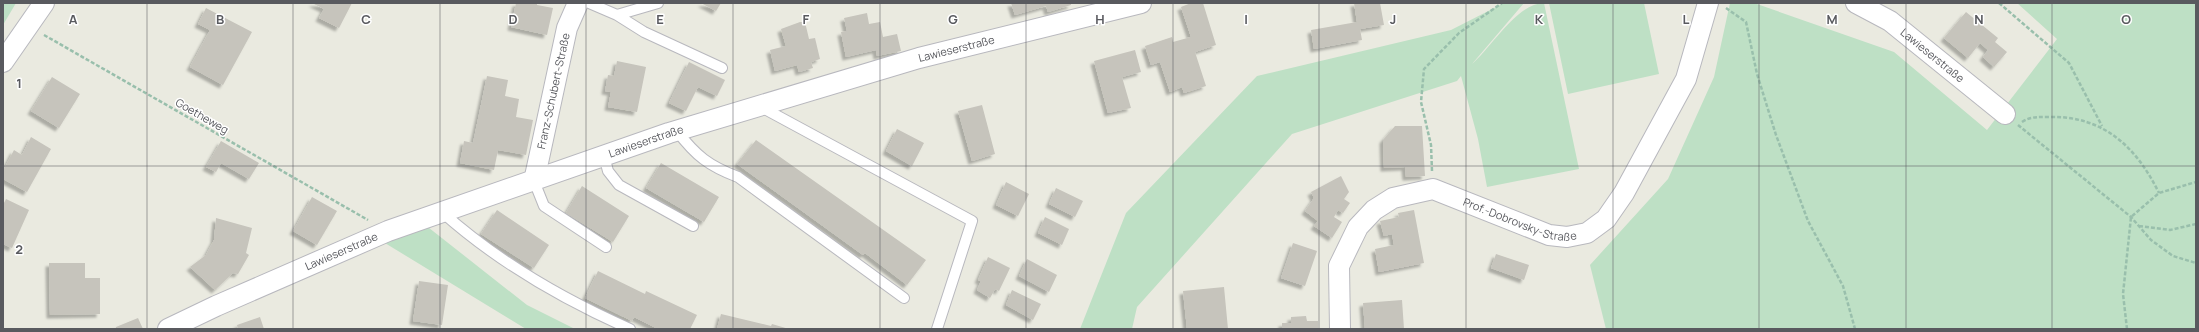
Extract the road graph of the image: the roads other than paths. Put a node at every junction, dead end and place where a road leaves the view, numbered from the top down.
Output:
1 (44, 3) edge
2 (578, 3) edge
3 (589, 3) edge
4 (658, 3) edge
5 (1141, 3) edge
6 (1856, 3) edge
7 (1716, 5) edge
8 (617, 15) junction
9 (3, 62) edge
10 (722, 68) dead end
11 (759, 106) junction
12 (2012, 120) road end
13 (677, 130) junction
14 (604, 156) junction
15 (534, 181) junction
16 (442, 212) junction
17 (692, 226) dead end
18 (606, 247) dead end
19 (904, 298) dead end
20 (168, 329) edge
21 (630, 329) edge
22 (937, 329) edge
23 (1340, 329) edge

1 - 9 street
2 - 15 street, Franz-Schubert-Straße
3 - 8 lane
4 - 8 lane
5 - 11 street, Lawieserstraße
6 - 12 street, Lawieserstraße
7 - 23 street, Prof.-Dobrovsky-Straße
8 - 10 lane
11 - 13 street, Lawieserstraße
11 - 22 lane
13 - 14 street, Lawieserstraße
13 - 19 lane
14 - 15 street, Lawieserstraße
14 - 17 lane
15 - 16 street, Lawieserstraße
15 - 18 lane
16 - 20 street, Lawieserstraße
16 - 21 lane

